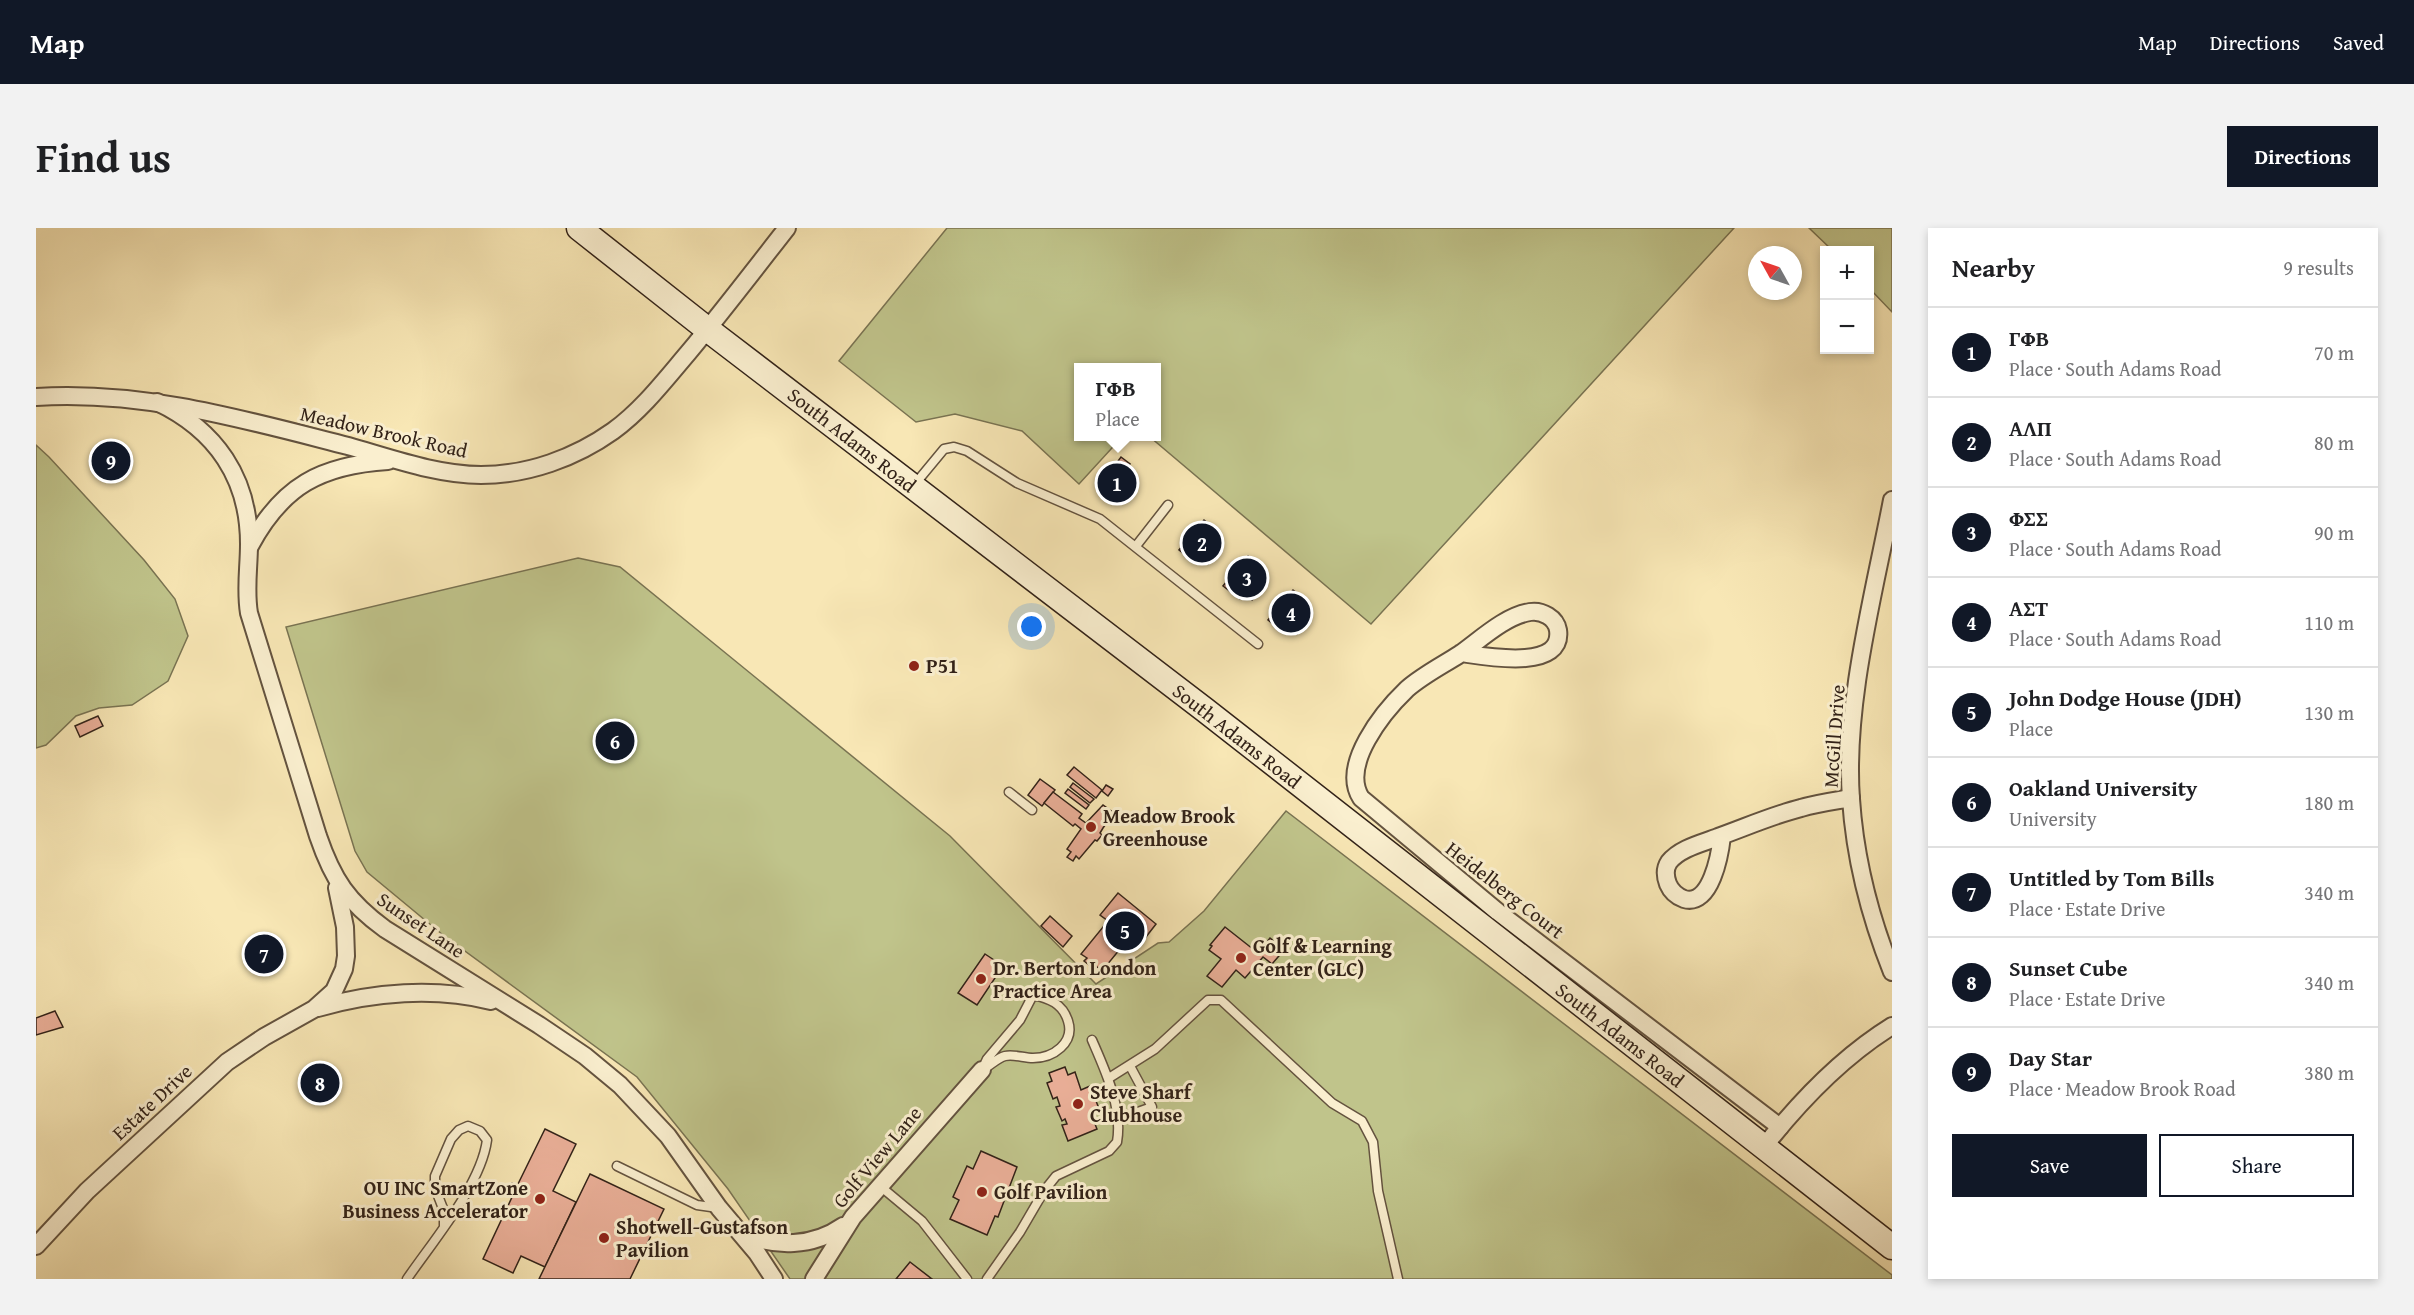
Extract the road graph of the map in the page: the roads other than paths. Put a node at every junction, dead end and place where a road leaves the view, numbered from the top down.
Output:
1 (579, 228) edge
2 (787, 228) edge
3 (707, 329) junction
4 (36, 397) edge
5 (157, 402) junction
6 (404, 461) junction
7 (912, 487) junction
8 (1892, 500) edge
9 (1168, 505) dead end
10 (1136, 546) junction
11 (249, 547) junction
12 (1258, 644) dead end
13 (1461, 653) junction
14 (1009, 792) dead end
15 (1851, 798) junction
16 (1032, 810) dead end
17 (1722, 836) dead end
18 (334, 876) junction
19 (1892, 972) edge
20 (314, 1009) junction
21 (515, 1010) junction
22 (1892, 1026) edge
23 (1092, 1040) dead end
24 (1131, 1066) junction
25 (982, 1070) junction
26 (1108, 1078) junction
27 (1118, 1119) junction
28 (1780, 1127) junction
29 (1763, 1148) junction
30 (617, 1166) dead end
31 (880, 1186) junction
32 (719, 1208) junction
33 (853, 1217) junction
34 (444, 1226) junction
35 (739, 1232) junction
36 (36, 1246) edge
37 (1892, 1247) edge
38 (407, 1279) edge
39 (774, 1279) edge
40 (814, 1279) edge
41 (967, 1279) edge
42 (987, 1279) edge
43 (1398, 1279) edge

1 - 3 main road, South Adams Road
2 - 3 street, Meadow Brook Road
3 - 6 street, Meadow Brook Road
3 - 7 main road, South Adams Road
4 - 5 street, Meadow Brook Road
5 - 6 street, Meadow Brook Road
5 - 11 street, Sunset Lane
6 - 11 street, Sunset Lane
7 - 10 lane
7 - 29 main road, South Adams Road
8 - 15 street, McGill Drive
9 - 10 lane
10 - 12 lane
11 - 18 street, Sunset Lane
13 - 13 street, Heidelberg Court
13 - 28 street, Heidelberg Court
14 - 16 lane
15 - 17 street
15 - 19 street, McGill Drive
18 - 20 street, Estate Drive
18 - 21 street, Sunset Lane
20 - 21 street, Estate Drive
20 - 36 street, Estate Drive
21 - 32 street, Sunset Lane
22 - 28 street
23 - 26 lane
24 - 26 lane
24 - 27 lane
24 - 43 lane
25 - 25 lane
25 - 31 street, Golf View Lane
26 - 27 lane
27 - 42 lane
28 - 29 street
29 - 37 main road, South Adams Road
30 - 32 lane
31 - 33 street, Golf View Lane
31 - 41 lane
32 - 35 street, Sunset Lane
33 - 35 street
33 - 40 street, Golf View Lane
34 - 34 lane
34 - 38 lane
35 - 39 street, Sunset Lane

